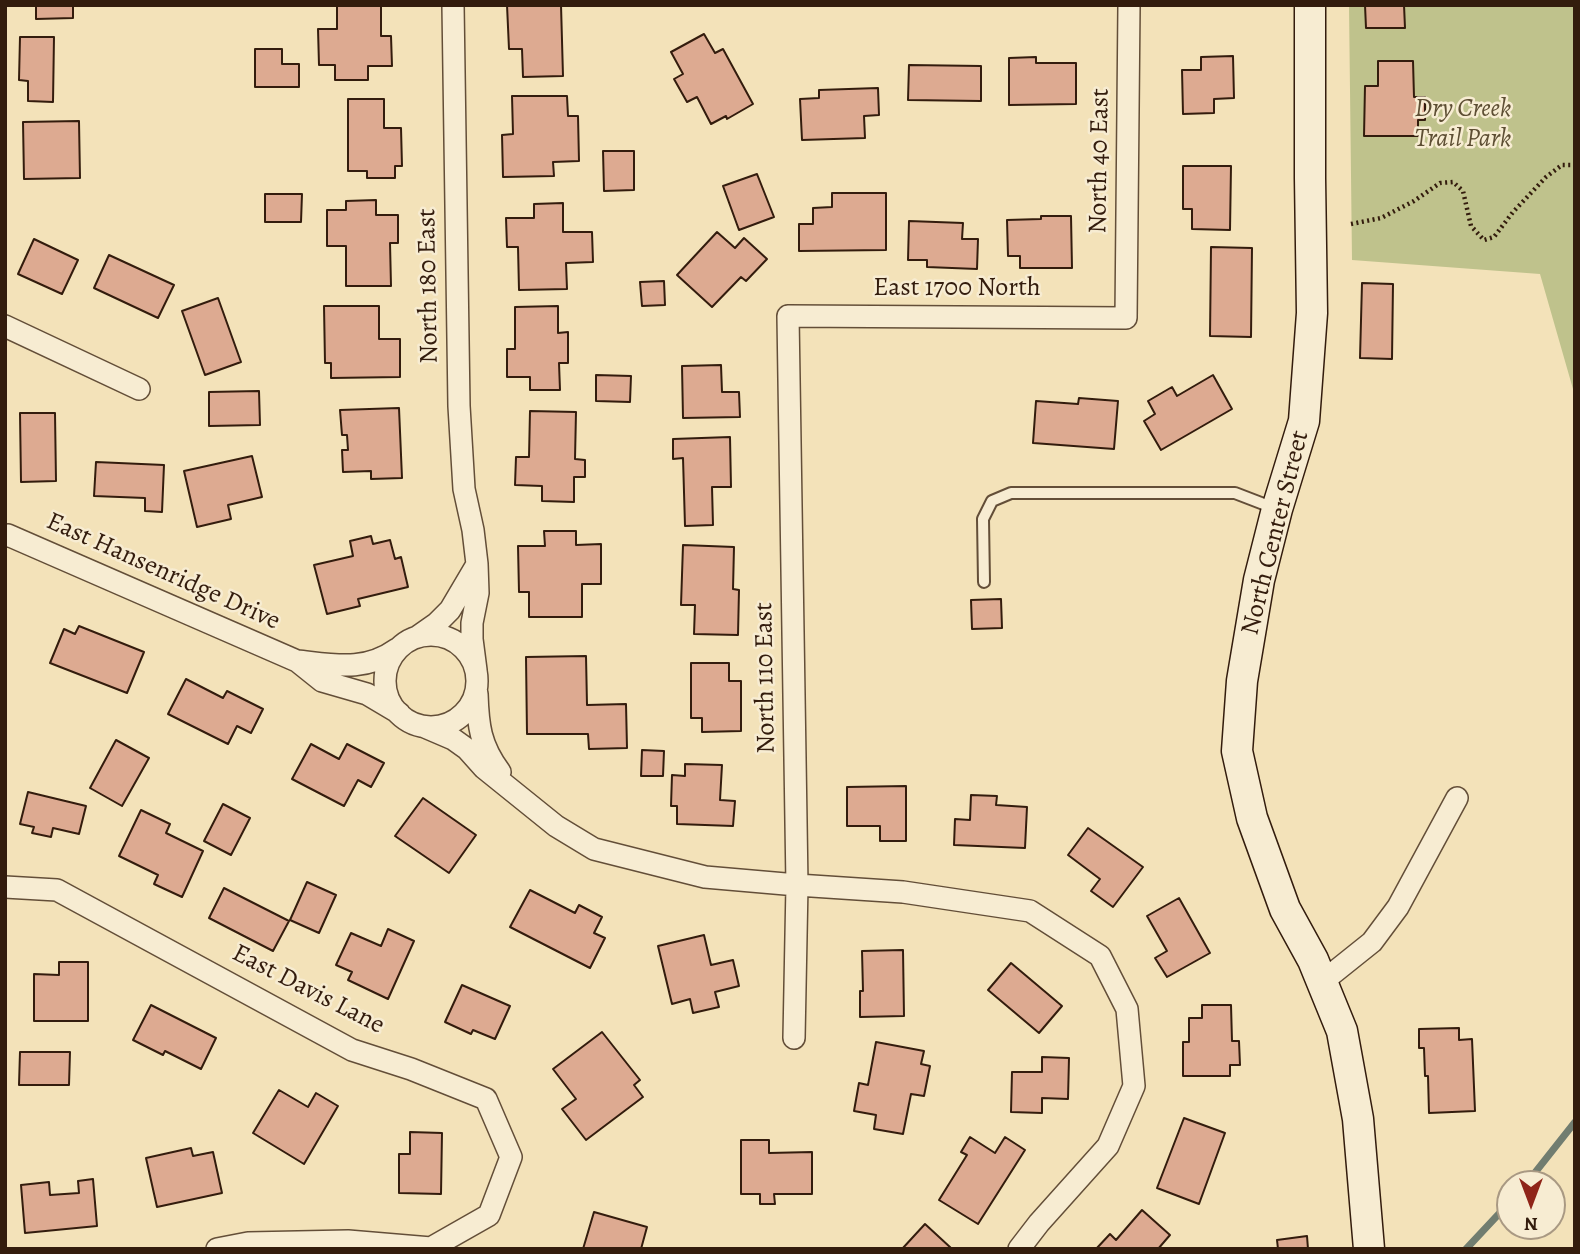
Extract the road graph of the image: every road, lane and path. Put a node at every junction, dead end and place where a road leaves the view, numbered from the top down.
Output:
1 (453, 5) edge
2 (1129, 5) edge
3 (1310, 5) edge
4 (1575, 165) edge
5 (1351, 224) dead end
6 (788, 316) joint
7 (1126, 318) joint
8 (5, 326) edge
9 (139, 389) dead end
10 (1277, 509) junction
11 (5, 536) edge
12 (477, 564) junction
13 (984, 582) dead end
14 (409, 641) junction
15 (297, 662) junction
16 (476, 680) junction
17 (398, 713) junction
18 (425, 727) junction
19 (513, 790) junction
20 (1457, 798) dead end
21 (797, 885) junction
22 (5, 887) edge
23 (1322, 982) junction
24 (793, 1038) dead end
25 (217, 1249) edge
26 (1019, 1249) edge
27 (1369, 1249) edge

1 - 12 street, North 180 East
2 - 7 street, North 40 East
3 - 10 street, North Center Street
4 - 5 path
6 - 7 street, East 1700 North
6 - 21 street, North 110 East
8 - 9 street
10 - 13 lane
10 - 23 street, North Center Street
11 - 15 street, East Hansenridge Drive
12 - 14 street
12 - 16 street, North 180 East
14 - 15 street, East Hansenridge Drive
14 - 16 street
14 - 17 street
15 - 17 street, East Hansenridge Drive
16 - 18 street
16 - 19 street
17 - 18 street
18 - 19 street
19 - 21 street
20 - 23 street
21 - 24 street, North 110 East
21 - 26 street
22 - 25 street, East Davis Lane
23 - 27 street, North Center Street

